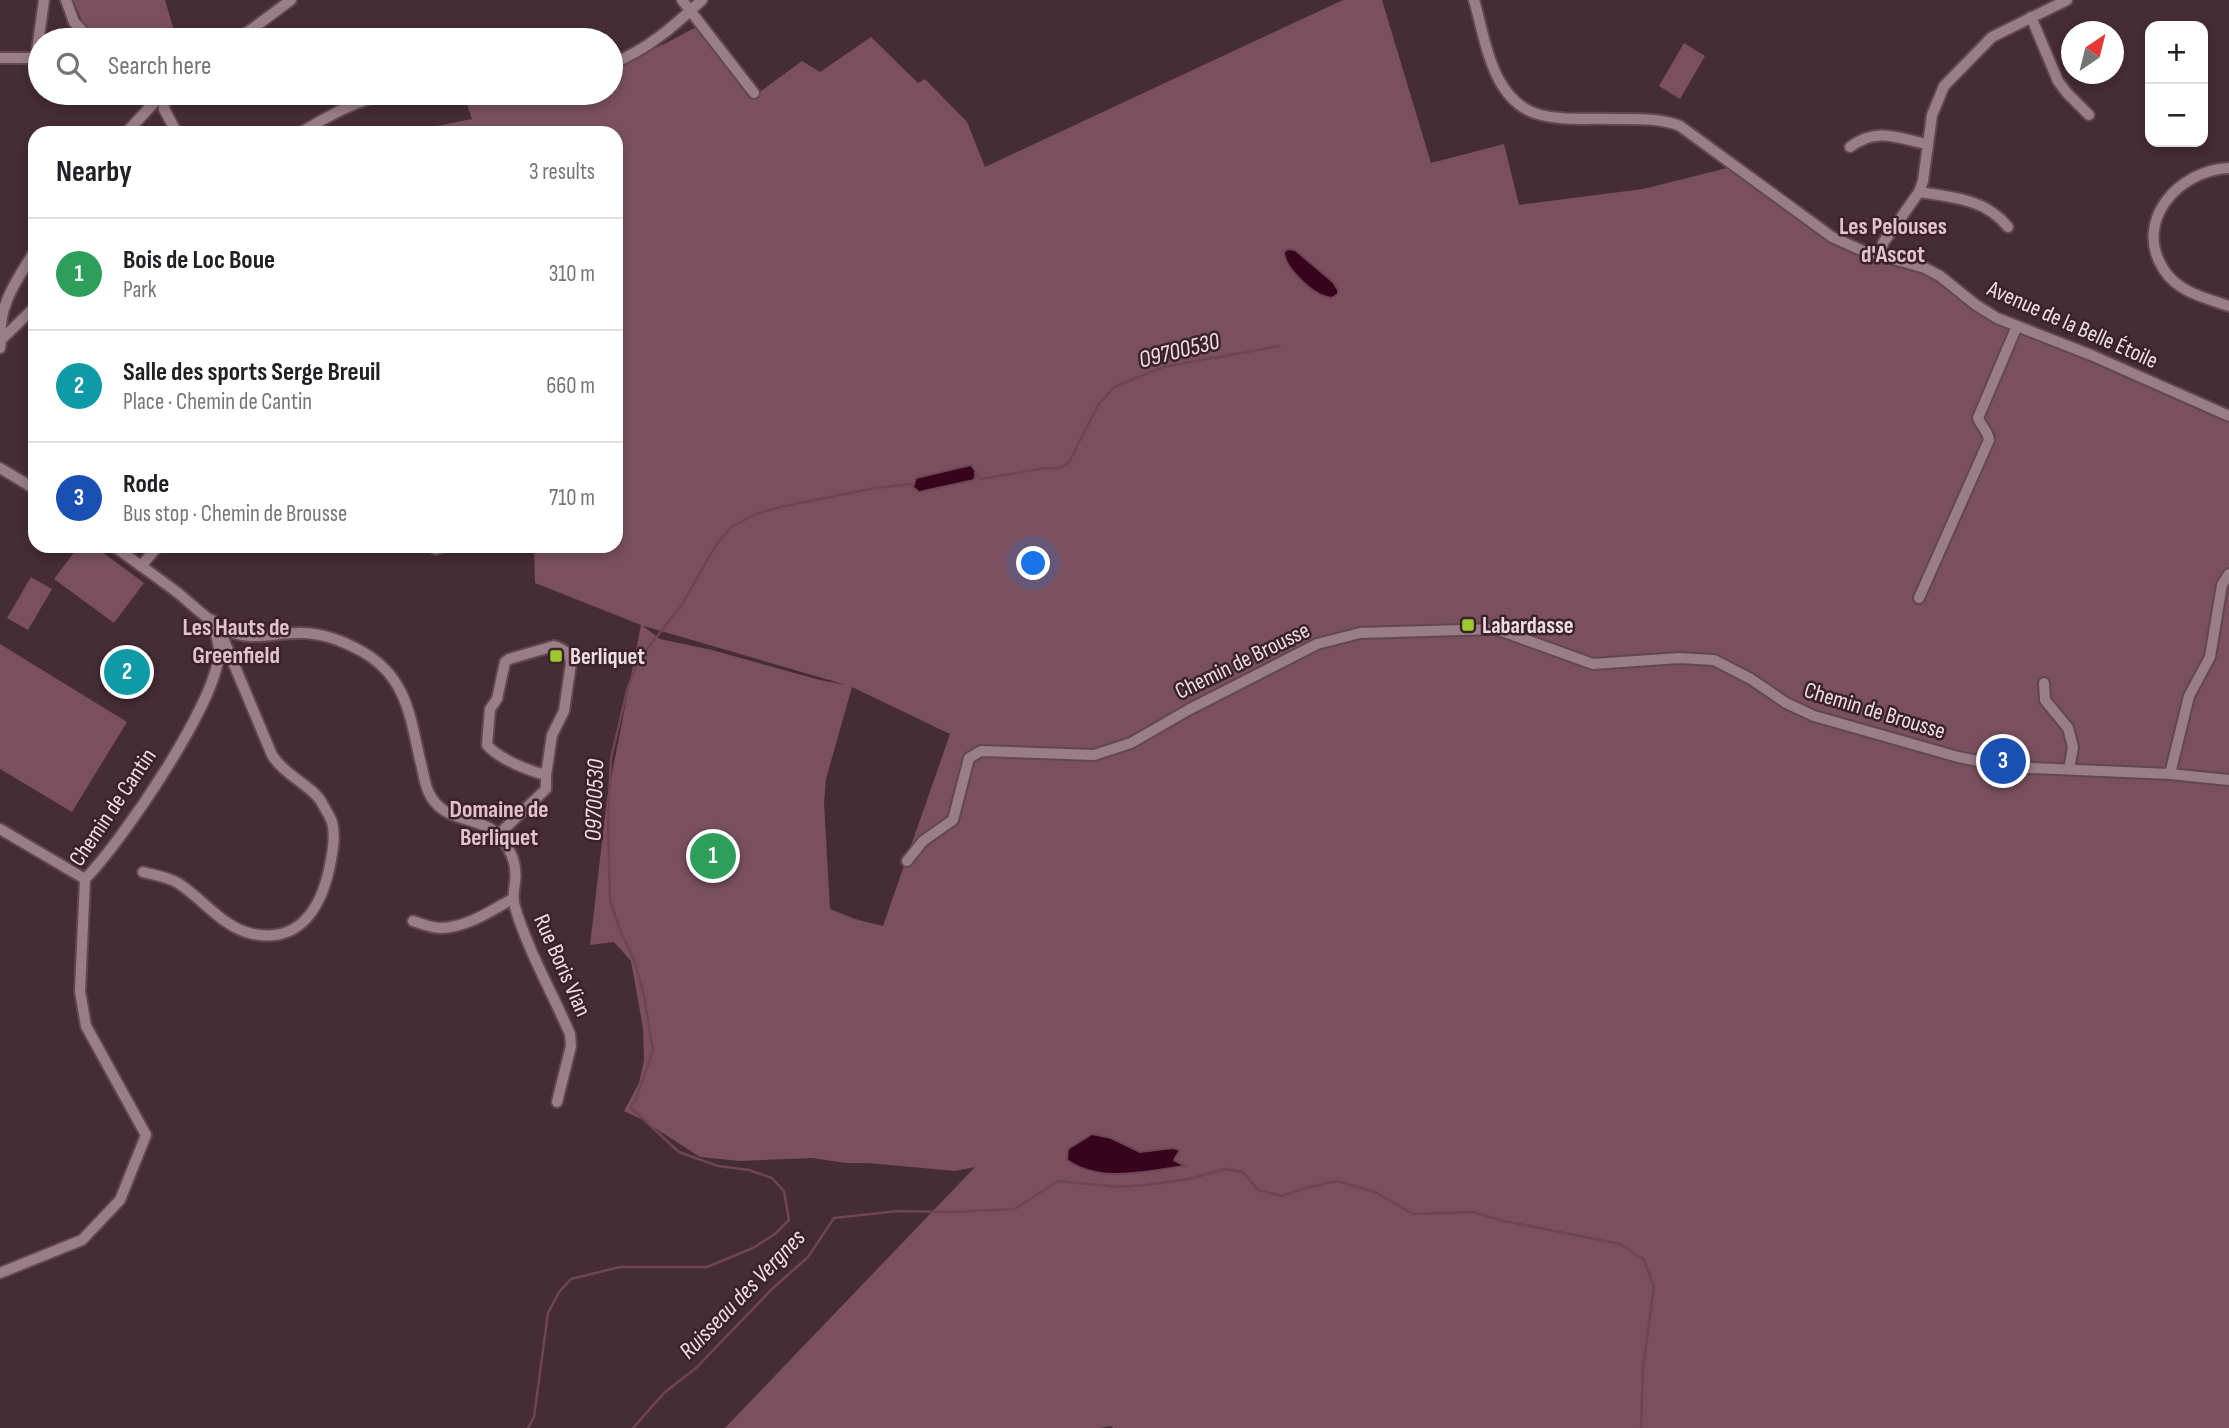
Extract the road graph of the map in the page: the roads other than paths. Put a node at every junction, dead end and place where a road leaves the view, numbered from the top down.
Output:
1 (44, 0) edge
2 (66, 0) edge
3 (291, 0) edge
4 (682, 0) edge
5 (702, 0) edge
6 (1474, 0) edge
7 (2067, 0) edge
8 (691, 10) junction
9 (2031, 17) junction
10 (40, 28) edge
11 (80, 28) edge
12 (253, 28) edge
13 (0, 58) edge
14 (28, 58) edge
15 (623, 59) edge
16 (754, 93) dead end
17 (153, 105) edge
18 (164, 105) edge
19 (350, 105) edge
20 (2089, 115) dead end
21 (133, 126) edge
22 (173, 126) edge
23 (312, 126) edge
24 (1927, 144) junction
25 (1850, 147) dead end
26 (2229, 168) edge
27 (1919, 192) junction
28 (2008, 227) dead end
29 (1881, 255) junction
30 (28, 262) edge
31 (2229, 306) edge
32 (28, 314) edge
33 (2017, 326) junction
34 (1, 343) edge
35 (2229, 416) edge
36 (0, 468) edge
37 (28, 485) edge
38 (123, 553) edge
39 (152, 553) edge
40 (141, 566) junction
41 (2229, 574) edge
42 (1925, 594) dead end
43 (212, 620) junction
44 (2045, 683) dead end
45 (2069, 769) junction
46 (2170, 774) junction
47 (547, 775) junction
48 (2229, 780) edge
49 (0, 829) edge
50 (499, 834) junction
51 (907, 860) dead end
52 (142, 872) dead end
53 (85, 879) junction
54 (512, 899) junction
55 (414, 921) dead end
56 (557, 1102) dead end
57 (0, 1273) edge

1 - 10 street
2 - 11 street
3 - 12 street
4 - 8 street
5 - 8 street
6 - 29 street, Avenue de la Belle Étoile
7 - 9 street
8 - 15 street
8 - 16 street
9 - 20 street
9 - 24 street
13 - 14 street
17 - 21 street
18 - 22 street
19 - 23 street
24 - 25 street
24 - 27 street
26 - 31 street
27 - 28 street
27 - 29 street
29 - 33 street, Avenue de la Belle Étoile
30 - 34 street
32 - 34 street
33 - 35 street, Avenue de la Belle Étoile
33 - 42 street
36 - 37 street
38 - 40 street
39 - 40 street
40 - 43 street
41 - 46 street
43 - 50 street
43 - 52 street
43 - 53 street, Chemin de Cantin
44 - 45 street
45 - 46 street, Chemin de Brousse
45 - 51 street, Chemin de Brousse
46 - 48 street, Chemin de Brousse
47 - 47 street
47 - 50 street
49 - 53 street
50 - 54 street, Rue Boris Vian
53 - 57 street, Chemin de Cantin
54 - 55 street
54 - 56 street, Rue Boris Vian

